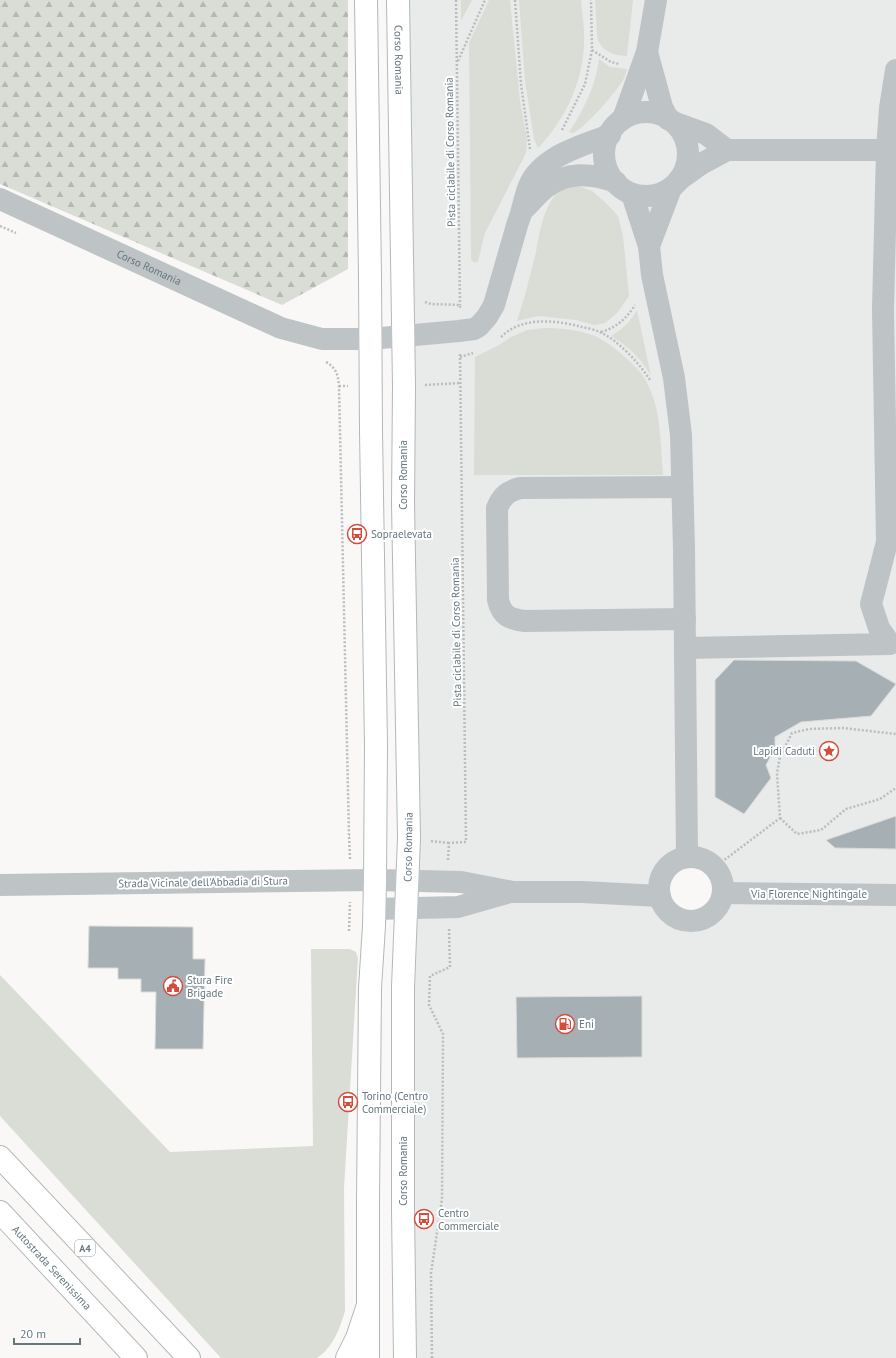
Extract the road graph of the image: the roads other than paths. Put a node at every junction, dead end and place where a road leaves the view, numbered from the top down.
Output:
1 (366, 0) edge
2 (398, 0) edge
3 (656, 0) edge
4 (648, 52) junction
5 (896, 70) edge
6 (671, 120) junction
7 (616, 127) junction
8 (728, 150) junction
9 (887, 150) junction
10 (675, 184) junction
11 (624, 188) junction
12 (0, 199) edge
13 (523, 210) junction
14 (649, 246) junction
15 (403, 337) junction
16 (370, 339) junction
17 (682, 488) junction
18 (685, 619) junction
19 (685, 648) junction
20 (687, 857) junction
21 (375, 880) junction
22 (407, 880) junction
23 (0, 885) edge
24 (513, 892) junction
25 (723, 893) junction
26 (896, 895) edge
27 (660, 896) junction
28 (406, 908) junction
29 (374, 909) junction
30 (0, 1157) edge
31 (0, 1212) edge
32 (368, 1308) junction
33 (136, 1358) edge
34 (189, 1358) edge
35 (347, 1358) edge
36 (368, 1358) edge
37 (405, 1358) edge

1 - 16 main road
2 - 15 main road, Corso Romania
3 - 4 street
4 - 6 street
4 - 7 street
5 - 9 street
6 - 7 street
6 - 8 street
6 - 10 street
7 - 11 street
7 - 13 street
8 - 9 street
8 - 10 street
9 - 19 street
10 - 11 street
10 - 14 street
11 - 13 street
11 - 14 street
12 - 16 street, Corso Romania
13 - 15 street
14 - 17 street
15 - 16 street, Corso Romania
15 - 22 main road, Corso Romania
16 - 21 main road
17 - 18 street
17 - 18 street
18 - 19 street
19 - 20 street
20 - 25 street
20 - 27 street
21 - 22 street, Strada Vicinale dell'Abbadia di Stura
21 - 23 street, Strada Vicinale dell'Abbadia di Stura
21 - 29 main road
22 - 24 street
22 - 28 main road, Corso Romania
24 - 27 street
24 - 28 street
25 - 26 street, Via Florence Nightingale
25 - 27 street
28 - 29 street
28 - 37 main road, Corso Romania
29 - 32 main road
30 - 34 main road, A4
31 - 33 main road, Autostrada Serenissima
32 - 35 main road
32 - 36 main road

